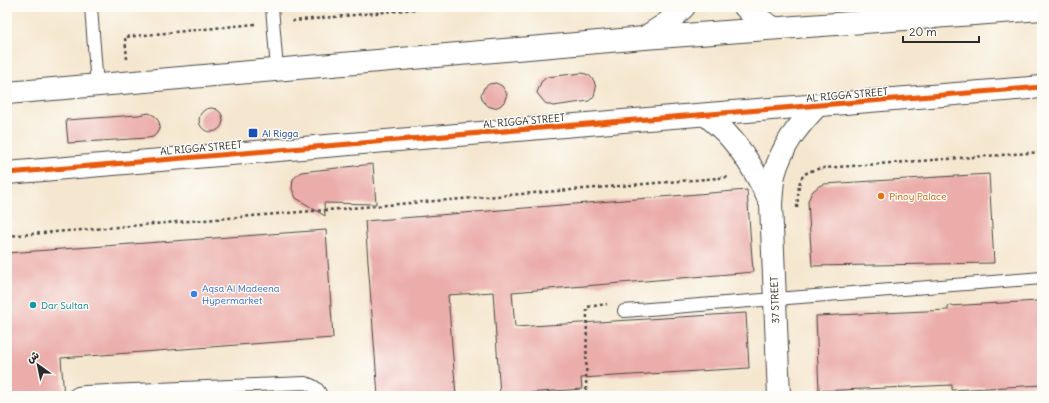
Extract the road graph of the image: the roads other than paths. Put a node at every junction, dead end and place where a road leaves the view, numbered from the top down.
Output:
1 (91, 7) edge
2 (272, 7) edge
3 (684, 7) edge
4 (745, 7) edge
5 (1042, 9) edge
6 (774, 28) junction
7 (644, 38) junction
8 (277, 70) junction
9 (97, 86) junction
10 (1042, 87) edge
11 (7, 93) edge
12 (817, 106) junction
13 (706, 115) junction
14 (7, 173) edge
15 (771, 204) junction
16 (1042, 278) edge
17 (774, 299) junction
18 (624, 311) dead end
19 (73, 396) edge
20 (321, 396) edge
21 (779, 396) edge

1 - 9 lane
2 - 8 lane
3 - 7 street
4 - 6 street
5 - 6 street
6 - 7 street
7 - 8 street
8 - 9 street
9 - 11 street
10 - 12 street, AL RIGGA STREET
12 - 13 street, AL RIGGA STREET
12 - 15 street, 37 STREET
13 - 14 street, AL RIGGA STREET
13 - 15 street, 37 STREET
15 - 17 street, 37 STREET
16 - 17 lane
17 - 18 lane
17 - 21 street, 37 STREET
19 - 20 lane

